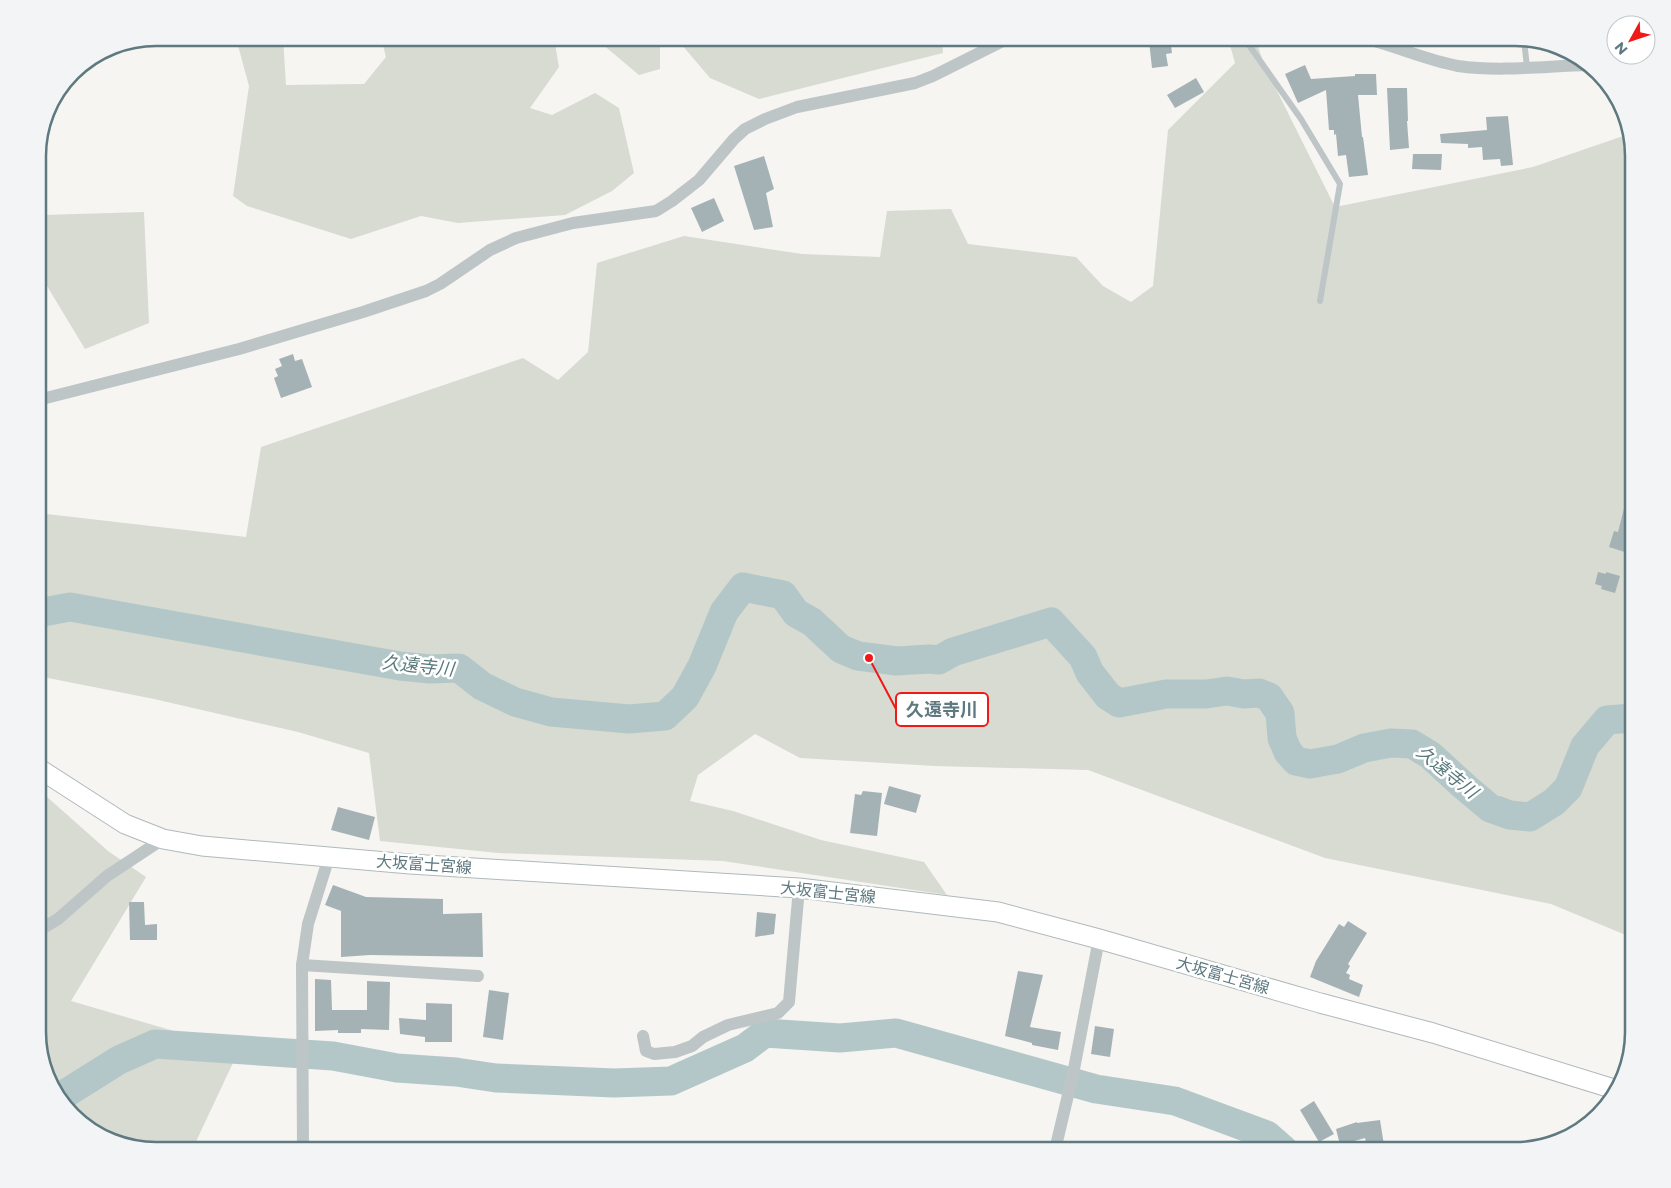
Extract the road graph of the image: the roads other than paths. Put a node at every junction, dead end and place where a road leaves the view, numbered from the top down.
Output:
1 (993, 46) edge
2 (1250, 46) edge
3 (1390, 46) edge
4 (1525, 46) edge
5 (1577, 65) edge
6 (1527, 67) junction
7 (1320, 301) dead end
8 (46, 398) edge
9 (46, 773) edge
10 (163, 839) junction
11 (329, 857) junction
12 (799, 888) junction
13 (46, 927) edge
14 (1099, 939) junction
15 (302, 965) junction
16 (478, 976) dead end
17 (643, 1036) dead end
18 (1609, 1088) edge
19 (303, 1142) edge
20 (1057, 1142) edge

1 - 8 street
2 - 7 lane
3 - 6 street
4 - 6 lane
5 - 6 street
9 - 10 main road, 大坂富士宮線
10 - 11 main road, 大坂富士宮線
10 - 13 street
11 - 12 main road, 大坂富士宮線
11 - 15 street
12 - 14 main road, 大坂富士宮線
12 - 17 street
14 - 18 main road, 大坂富士宮線
14 - 20 street
15 - 16 street
15 - 19 street

